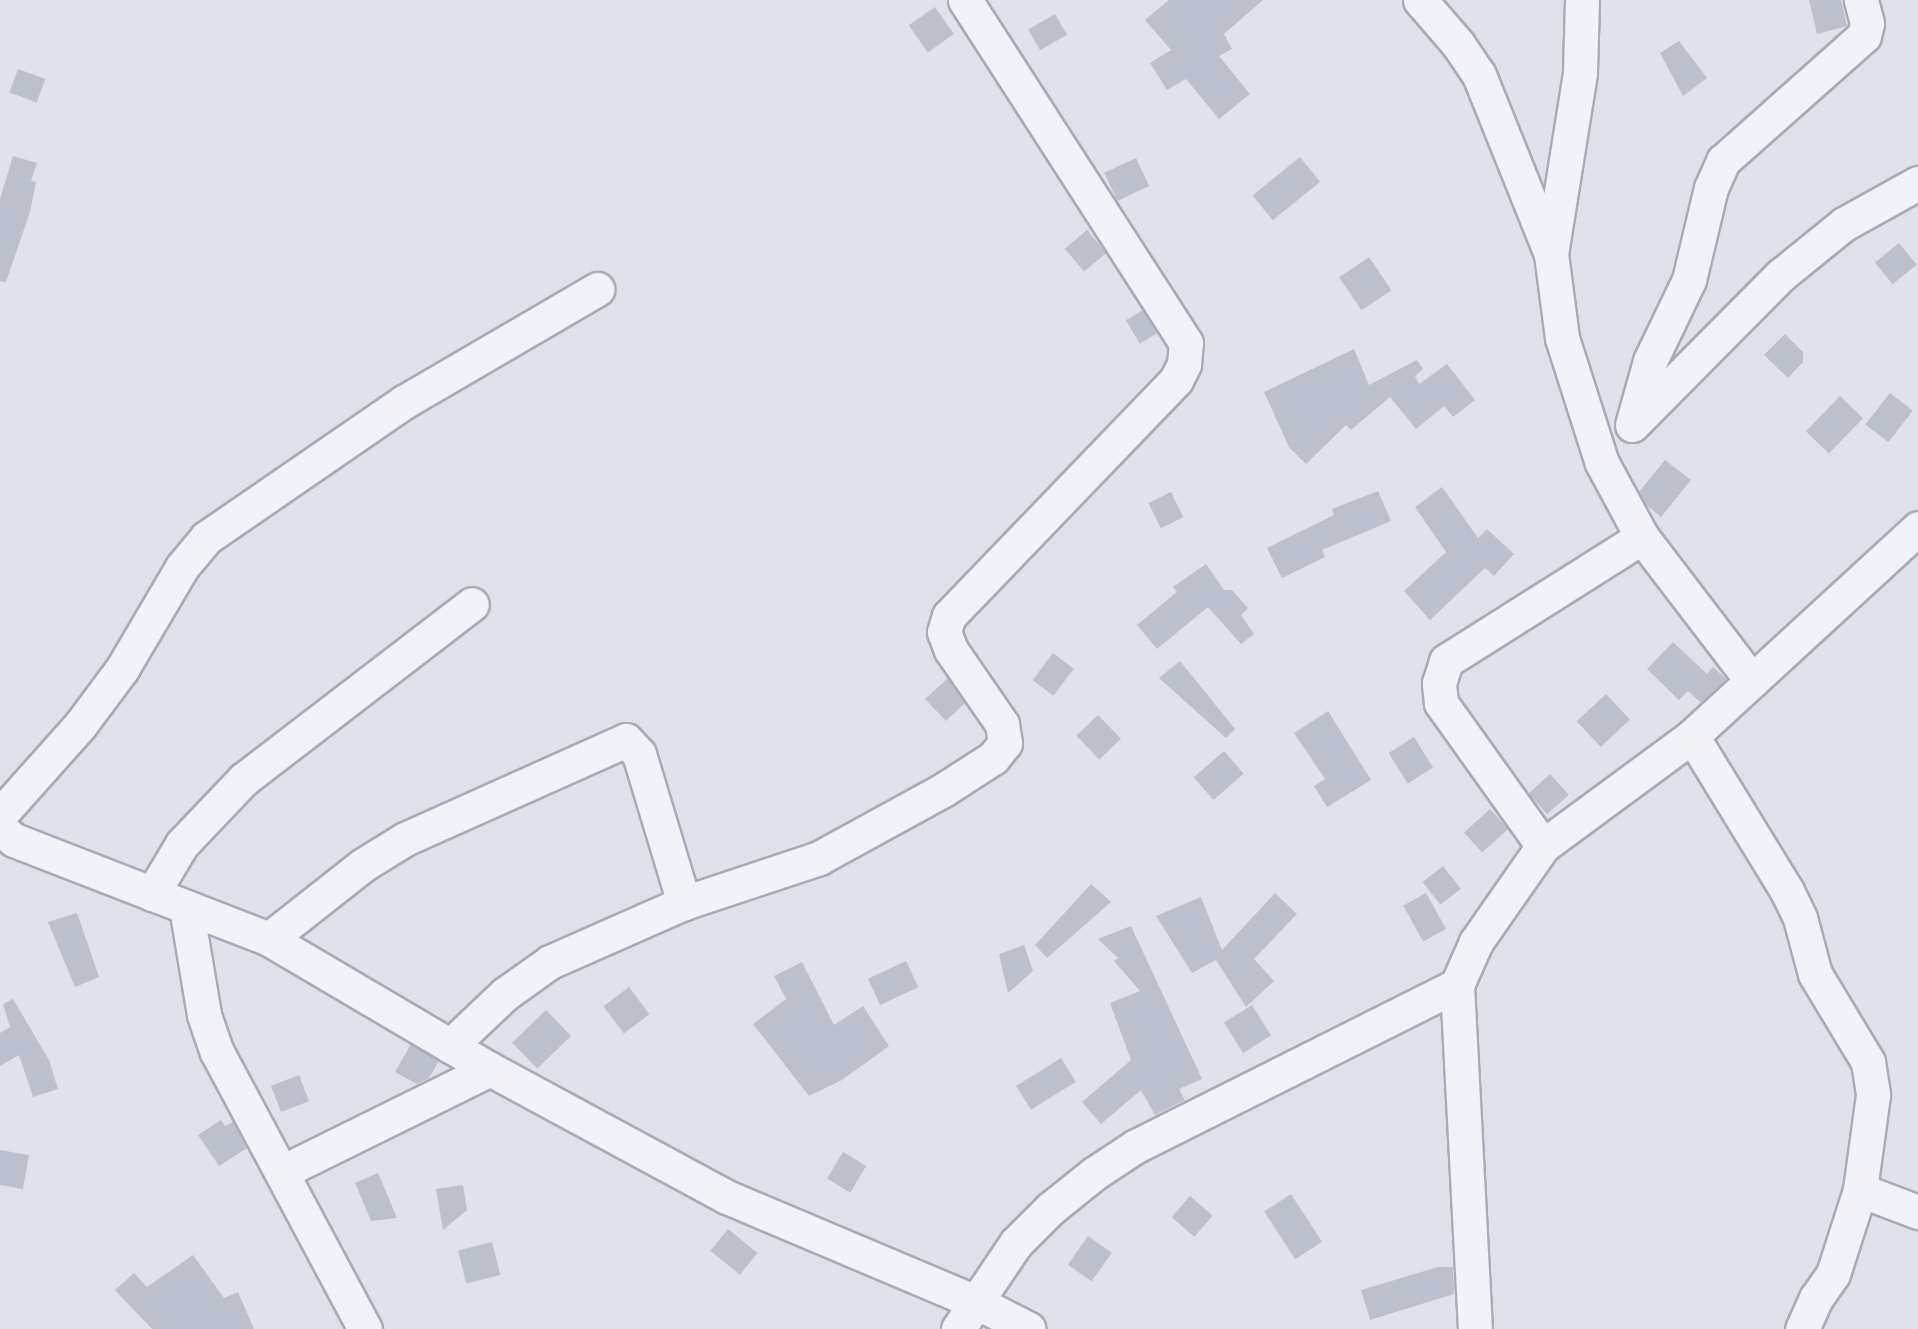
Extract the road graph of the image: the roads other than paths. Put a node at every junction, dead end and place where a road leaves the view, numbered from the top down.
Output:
1 (965, 0) edge
2 (1420, 0) edge
3 (1582, 0) edge
4 (1861, 0) edge
5 (1918, 183) edge
6 (1551, 254) junction
7 (597, 289) dead end
8 (1632, 425) junction
9 (1602, 463) junction
10 (1918, 528) edge
11 (1642, 537) junction
12 (472, 604) dead end
13 (1752, 681) junction
14 (1692, 736) junction
15 (3, 833) edge
16 (1543, 846) junction
17 (152, 894) junction
18 (684, 903) junction
19 (186, 907) junction
20 (269, 939) junction
21 (1457, 985) junction
22 (450, 1046) junction
23 (490, 1069) junction
24 (284, 1171) junction
25 (1860, 1190) junction
26 (1918, 1212) edge
27 (976, 1302) junction
28 (365, 1329) edge
29 (958, 1329) edge
30 (1029, 1329) edge
31 (1474, 1329) edge
32 (1803, 1329) edge

1 - 18 street
2 - 6 street
3 - 6 street
4 - 8 street
5 - 8 street
6 - 9 street
7 - 15 street
8 - 9 street
9 - 11 street
10 - 13 street
11 - 13 street
11 - 16 street
12 - 17 street
13 - 14 street
14 - 16 street
14 - 25 street
15 - 17 street
16 - 21 street
17 - 19 street
18 - 20 street
18 - 22 street
19 - 20 street
19 - 24 street
20 - 22 street
21 - 27 street
21 - 31 street
22 - 23 street
23 - 24 street
23 - 27 street
24 - 28 street
25 - 26 street
25 - 32 street
27 - 29 street
27 - 30 street

